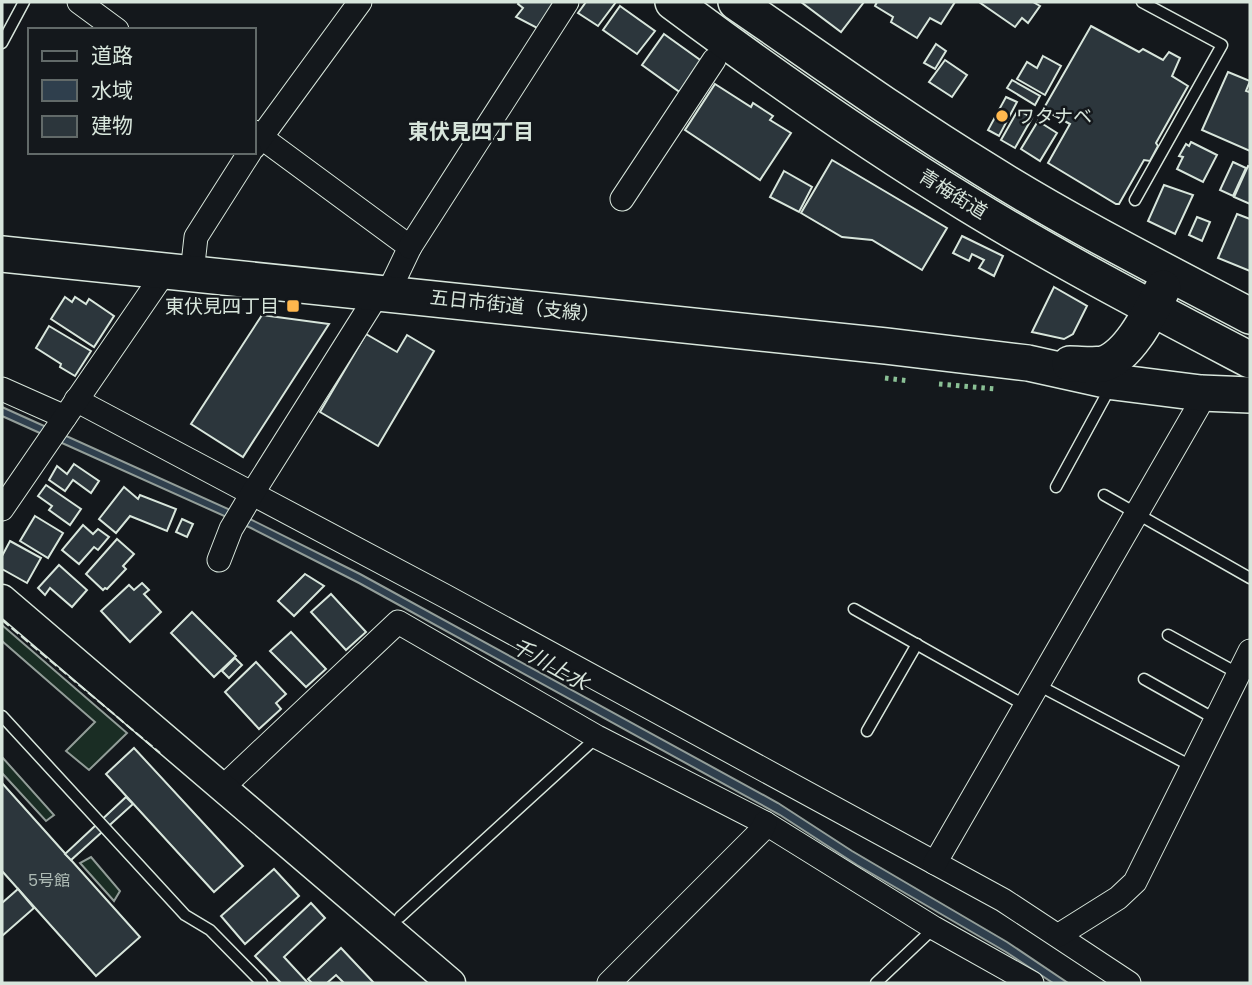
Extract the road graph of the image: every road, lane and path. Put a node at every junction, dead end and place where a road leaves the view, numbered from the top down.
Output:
1 (24, 2) edge
2 (79, 2) edge
3 (360, 2) edge
4 (567, 2) edge
5 (673, 2) edge
6 (740, 3) edge
7 (1147, 3) edge
8 (114, 28) edge
9 (2, 43) edge
10 (714, 60) dead end
11 (256, 141) edge
12 (256, 143) edge
13 (247, 154) edge
14 (622, 200) dead end
15 (1135, 200) dead end
16 (410, 247) junction
17 (2, 254) edge
18 (179, 272) junction
19 (1170, 274) junction
20 (383, 293) junction
21 (1152, 309) junction
22 (1250, 316) edge
23 (1250, 360) edge
24 (1028, 363) junction
25 (1114, 382) junction
26 (2, 389) edge
27 (1201, 393) junction
28 (1250, 395) edge
29 (62, 421) junction
30 (1056, 487) dead end
31 (252, 494) junction
32 (1104, 495) dead end
33 (2, 509) edge
34 (1136, 513) junction
35 (219, 559) dead end
36 (1250, 578) edge
37 (2, 599) edge
38 (854, 609) dead end
39 (1168, 635) dead end
40 (917, 645) junction
41 (1250, 650) edge
42 (1239, 674) junction
43 (1144, 679) dead end
44 (1038, 685) junction
45 (1026, 706) junction
46 (2, 716) edge
47 (1215, 719) junction
48 (867, 731) dead end
49 (597, 737) junction
50 (1193, 767) junction
51 (222, 788) junction
52 (765, 823) junction
53 (935, 863) junction
54 (400, 917) dead end
55 (934, 928) junction
56 (1059, 935) junction
57 (258, 979) edge
58 (245, 983) edge
59 (451, 983) edge
60 (610, 983) edge
61 (876, 983) edge
62 (1032, 983) edge
63 (1129, 983) edge

1 - 9 lane
2 - 8 street
3 - 11 street
4 - 16 street
5 - 21 main road, 青梅街道
6 - 19 main road, 青梅街道
7 - 15 lane
10 - 14 street
12 - 16 street
13 - 18 street
16 - 20 street
17 - 18 main road, 五日市街道（支線）
18 - 20 main road, 五日市街道（支線）
18 - 29 street
19 - 21 main road, 五日市街道（支線）
19 - 22 main road, 青梅街道
20 - 24 main road, 五日市街道（支線）
20 - 31 street
21 - 23 main road, 青梅街道
21 - 24 main road, 五日市街道（支線）
24 - 25 main road, 五日市街道（支線）
25 - 27 main road, 五日市街道（支線）
25 - 30 lane
26 - 29 street
27 - 28 main road, 五日市街道（支線）
27 - 34 street
29 - 31 street
29 - 33 street
31 - 35 street
31 - 53 street
32 - 34 lane
34 - 36 lane
34 - 44 street
37 - 51 street
38 - 40 lane
39 - 42 lane
40 - 45 lane
40 - 48 lane
41 - 42 street
42 - 47 street
43 - 47 lane
44 - 45 street
44 - 50 lane
45 - 53 street
46 - 57 lane
47 - 50 street
49 - 51 street
49 - 52 street
49 - 54 lane
50 - 56 street
51 - 59 street
52 - 55 street
52 - 60 street
53 - 56 street
55 - 61 lane
55 - 62 street
56 - 63 street
57 - 58 lane

